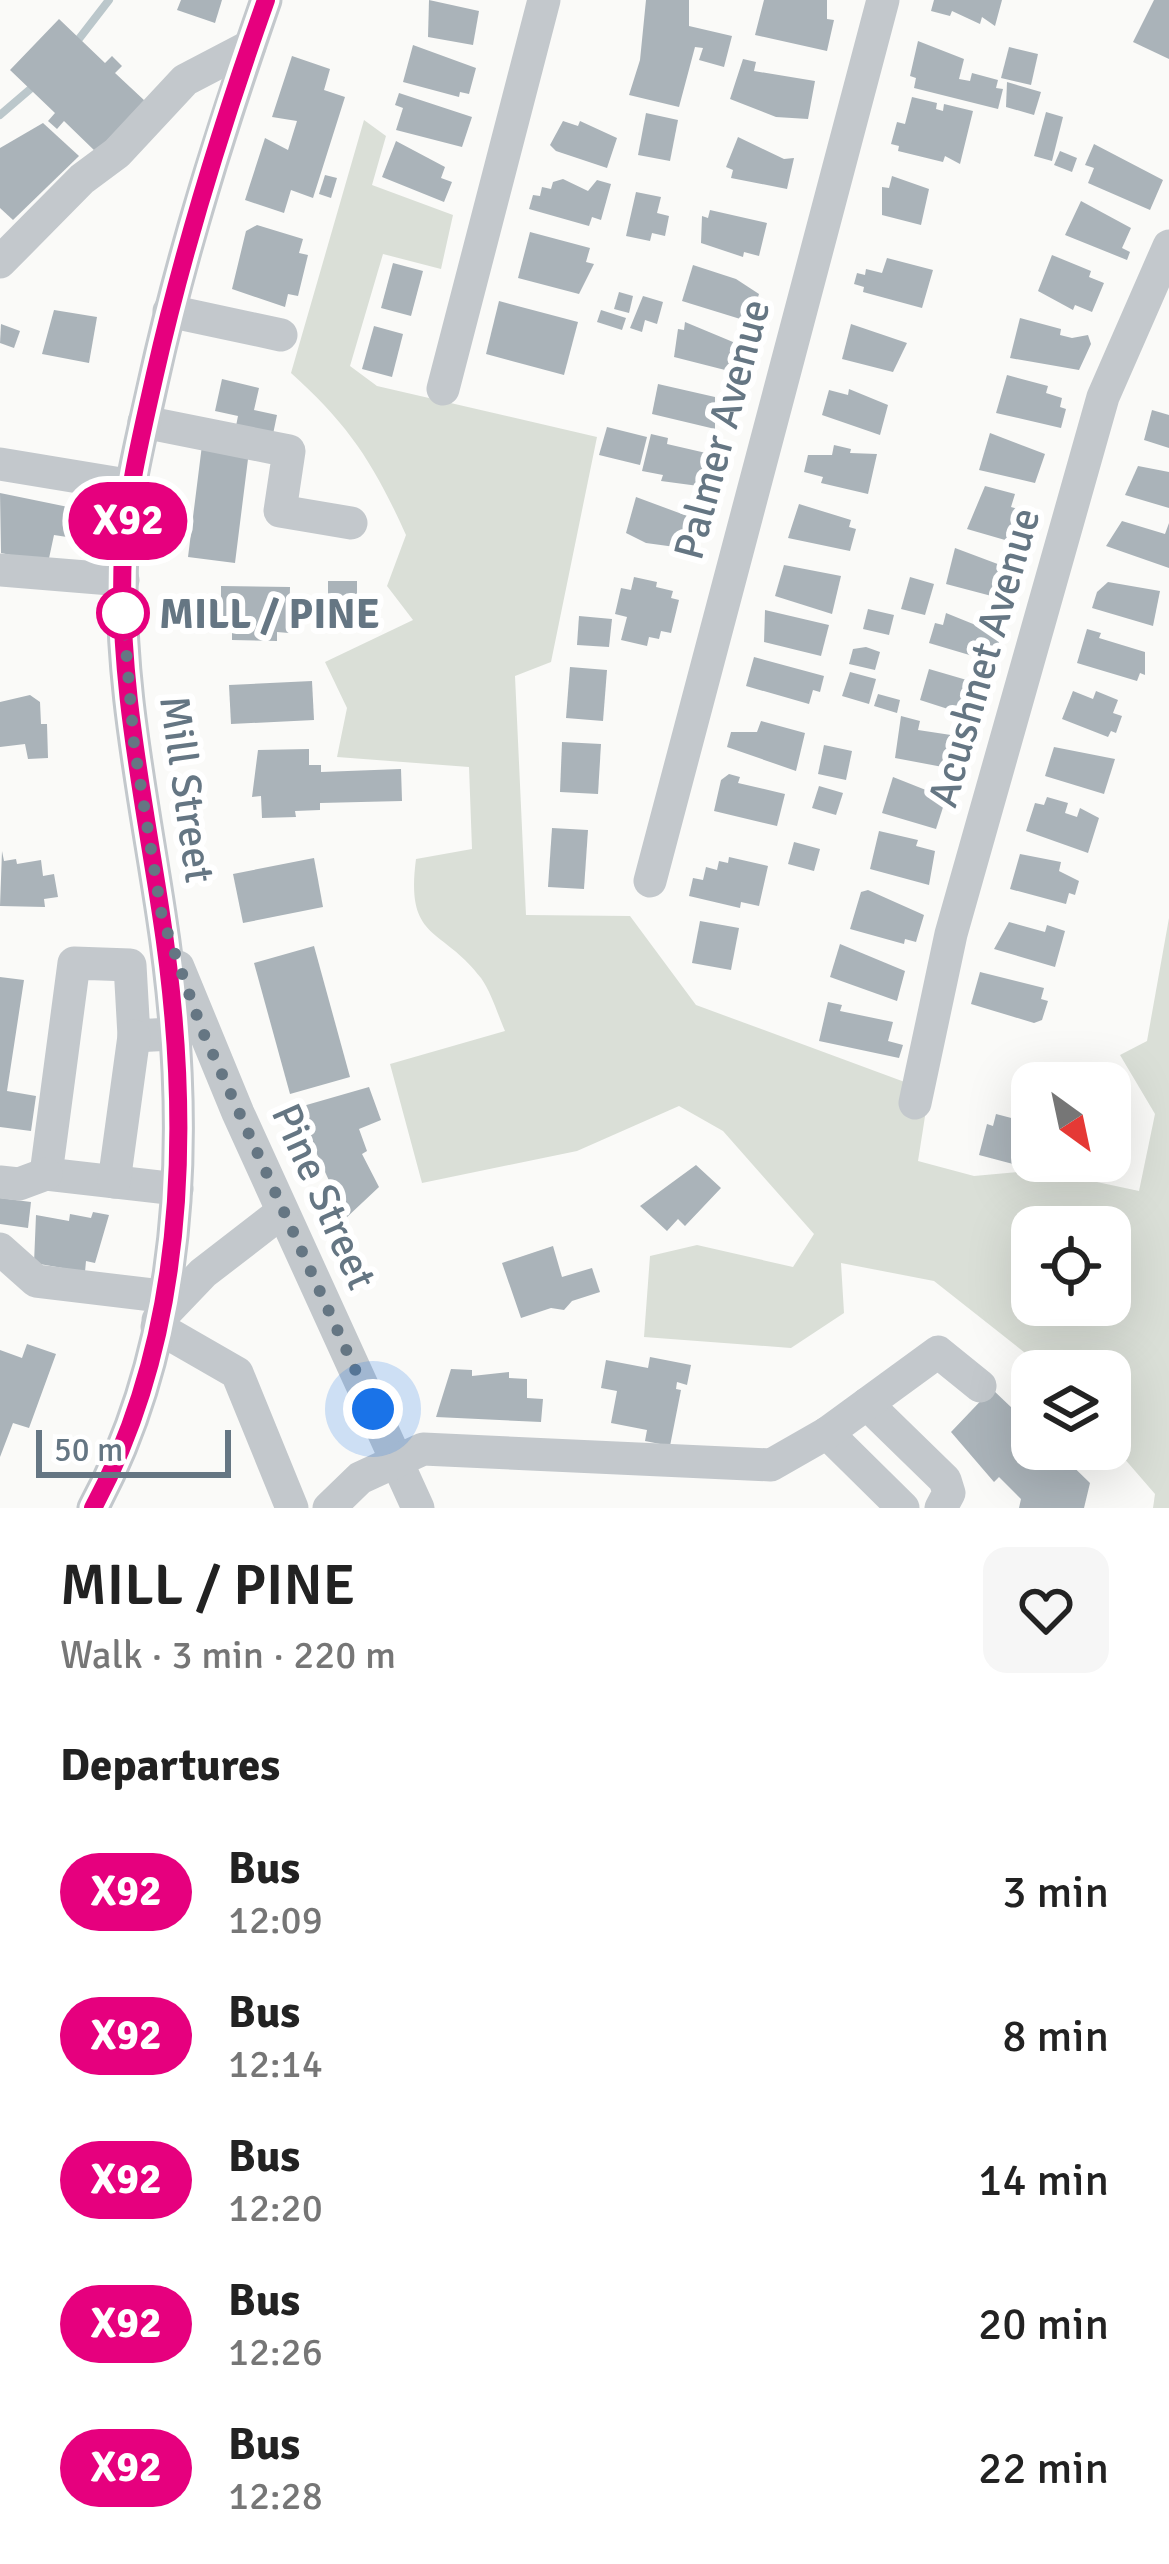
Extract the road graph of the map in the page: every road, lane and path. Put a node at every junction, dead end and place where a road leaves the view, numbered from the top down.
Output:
1 (266, 0) edge
2 (544, 0) edge
3 (883, 0) edge
4 (250, 46) junction
5 (1169, 246) edge
6 (0, 262) edge
7 (169, 311) junction
8 (281, 335) dead end
9 (442, 389) dead end
10 (144, 422) junction
11 (0, 464) edge
12 (133, 486) junction
13 (352, 523) dead end
14 (0, 570) edge
15 (123, 580) junction
16 (650, 881) dead end
17 (162, 917) junction
18 (172, 1034) junction
19 (134, 1036) junction
20 (915, 1103) dead end
21 (46, 1174) junction
22 (0, 1182) edge
23 (114, 1183) junction
24 (177, 1189) junction
25 (282, 1212) junction
26 (0, 1249) edge
27 (159, 1314) junction
28 (980, 1386) dead end
29 (867, 1404) junction
30 (826, 1433) junction
31 (396, 1460) junction
32 (93, 1508) edge
33 (292, 1508) edge
34 (329, 1508) edge
35 (418, 1508) edge
36 (903, 1508) edge
37 (941, 1508) edge

1 - 4 street, Mill Street
2 - 9 street
3 - 16 street, Palmer Avenue
4 - 6 street
4 - 7 street, Mill Street
5 - 20 street, Acushnet Avenue
7 - 8 street
7 - 10 street, Mill Street
10 - 12 street, Mill Street
10 - 13 street
11 - 12 street
12 - 15 street, Mill Street
14 - 15 street
15 - 17 street, Mill Street
17 - 18 street, Mill Street
17 - 25 street, Pine Street
18 - 19 street
18 - 24 street, Mill Street
19 - 21 street
19 - 23 street
21 - 22 street
21 - 23 street
23 - 24 street
24 - 27 street, Mill Street
25 - 27 street, Mill Street
25 - 31 street, Pine Street
26 - 27 street
27 - 32 street, Mill Street
27 - 33 street
28 - 29 street
29 - 30 street
29 - 37 street
30 - 31 street
30 - 36 street
31 - 34 street
31 - 35 street, Pine Street

